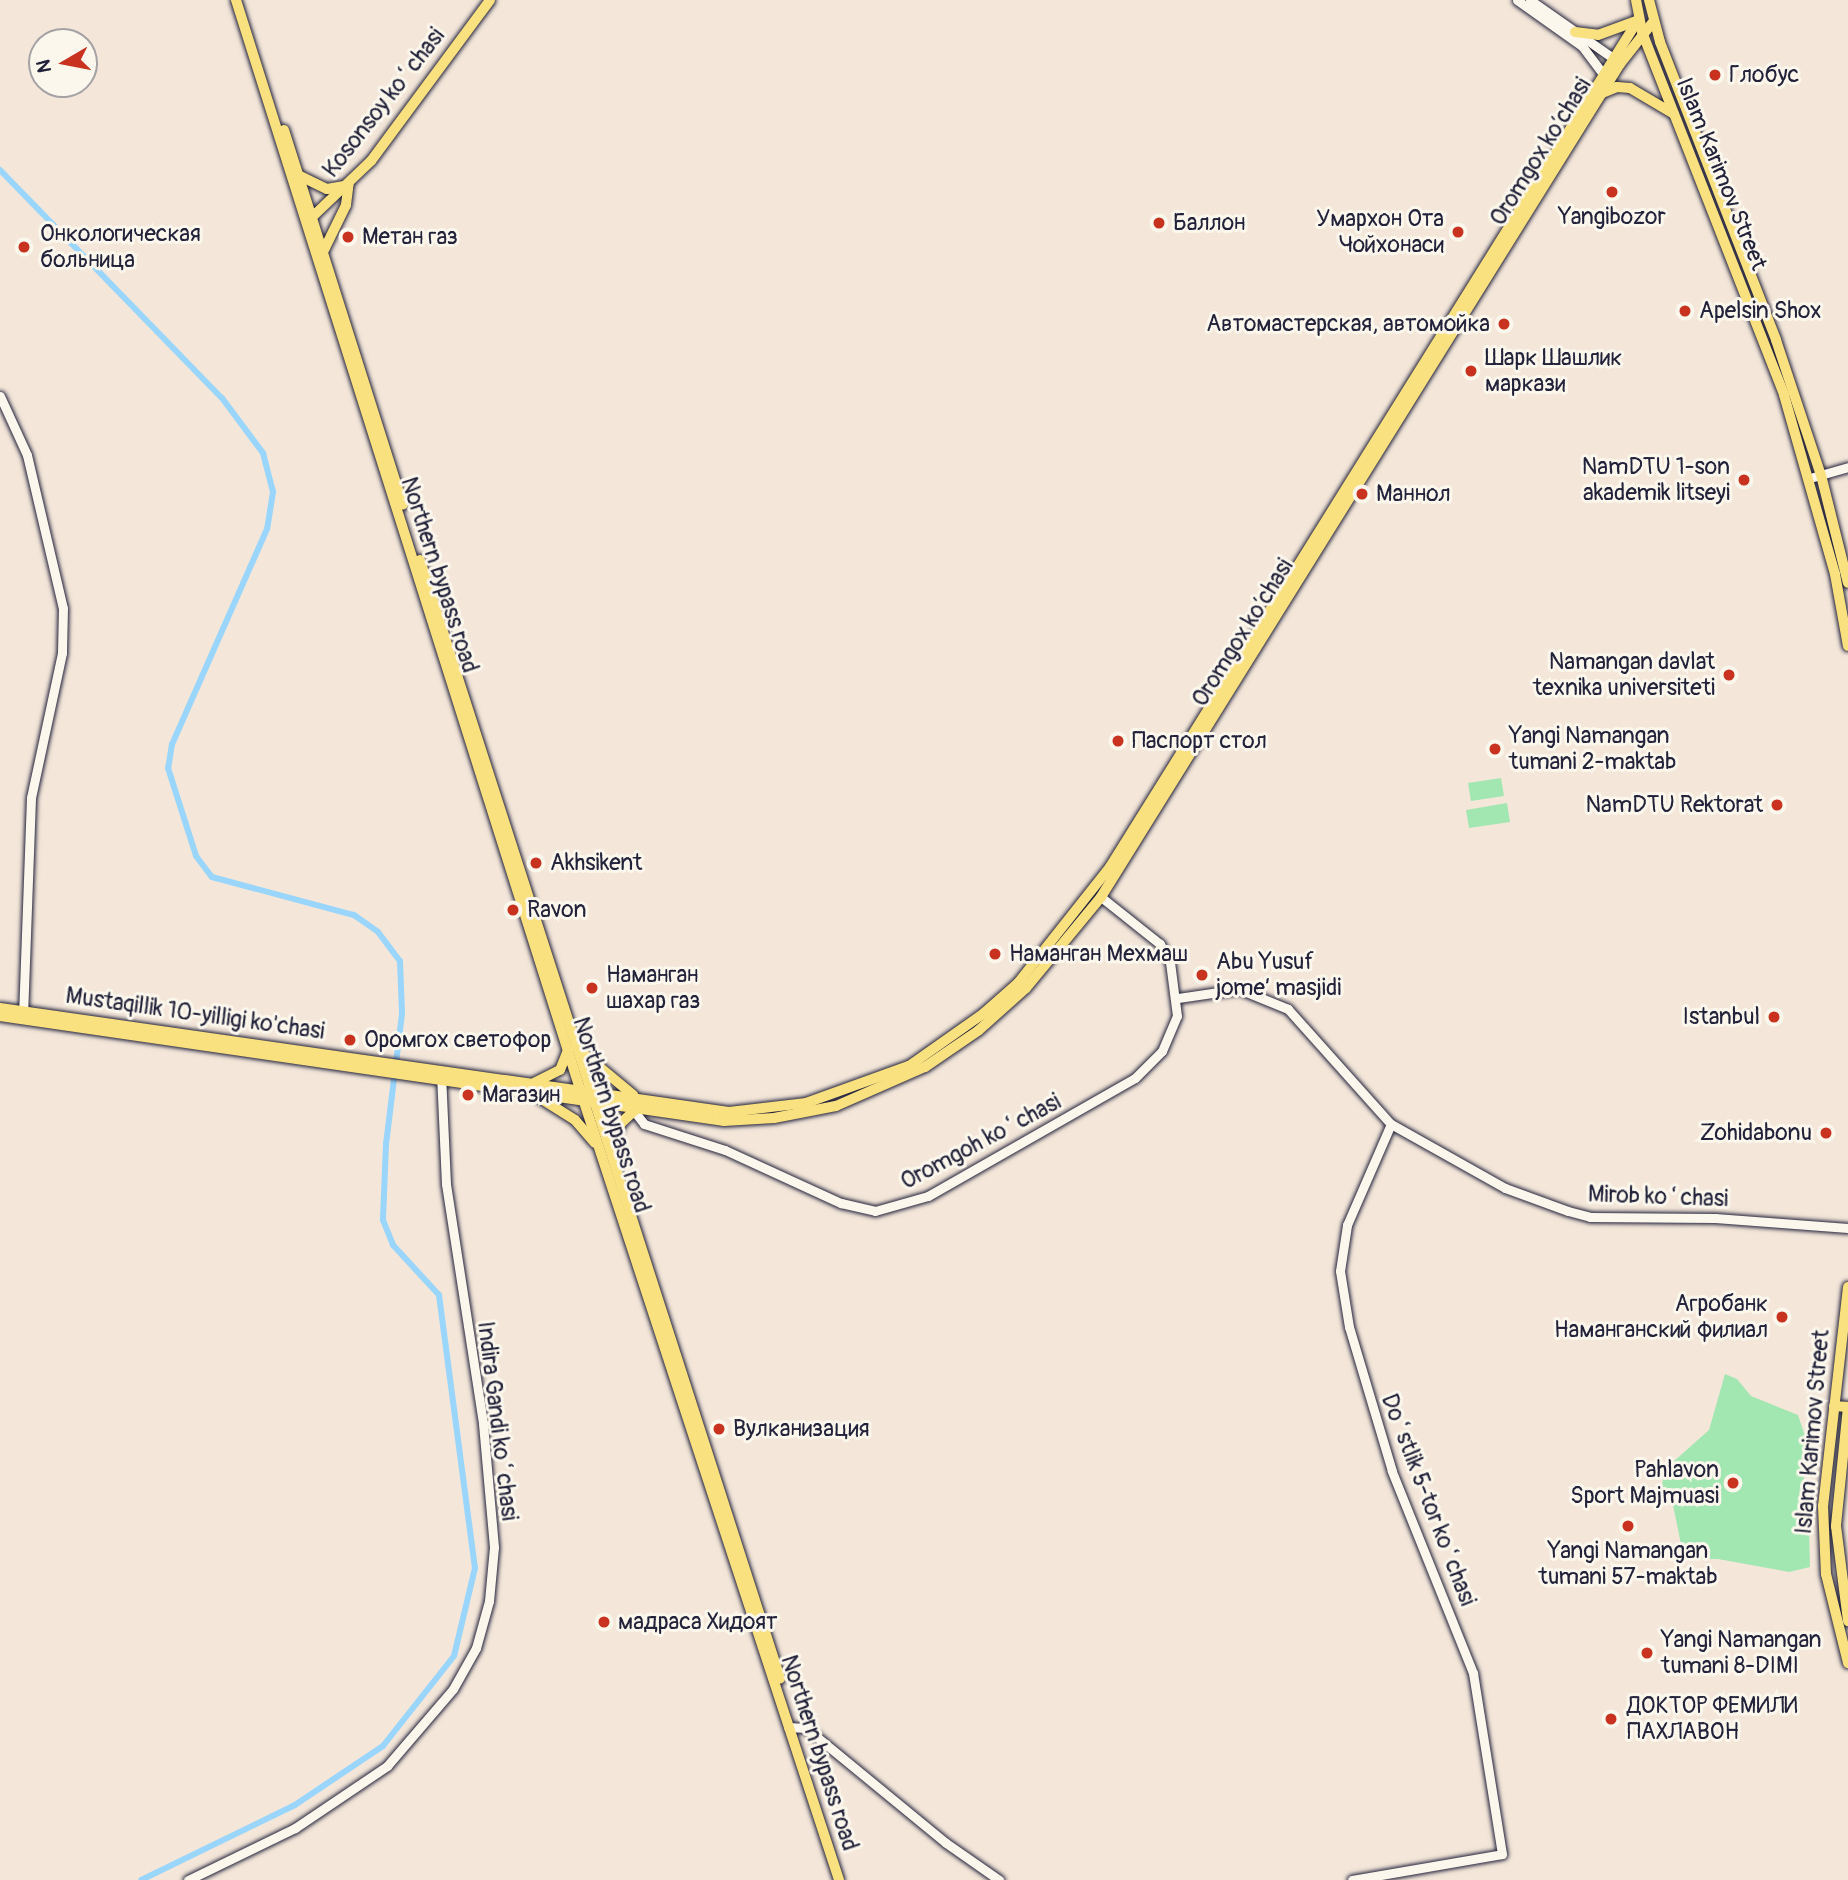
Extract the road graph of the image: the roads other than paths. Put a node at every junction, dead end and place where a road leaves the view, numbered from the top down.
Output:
1 (236, 0) edge
2 (243, 0) edge
3 (490, 0) edge
4 (1517, 0) edge
5 (1530, 0) edge
6 (1636, 0) edge
7 (1649, 0) edge
8 (1652, 18) junction
9 (1638, 20) junction
10 (1575, 32) junction
11 (1642, 32) junction
12 (1616, 61) junction
13 (1603, 74) junction
14 (1602, 93) junction
15 (1678, 118) junction
16 (298, 176) junction
17 (350, 186) junction
18 (308, 221) junction
19 (323, 253) junction
20 (0, 396) edge
21 (3, 406) edge
22 (374, 424) junction
23 (1848, 467) edge
24 (1815, 476) junction
25 (1346, 498) junction
26 (1848, 583) edge
27 (1848, 646) edge
28 (1101, 897) junction
29 (1178, 998) junction
30 (0, 1008) edge
31 (23, 1015) junction
32 (0, 1016) edge
33 (573, 1048) junction
34 (441, 1076) junction
35 (530, 1089) junction
36 (580, 1090) junction
37 (593, 1091) junction
38 (635, 1097) junction
39 (584, 1102) junction
40 (597, 1104) junction
41 (634, 1111) junction
42 (675, 1111) junction
43 (1391, 1124) junction
44 (605, 1147) junction
45 (1848, 1228) edge
46 (1848, 1287) edge
47 (1834, 1406) junction
48 (1848, 1407) edge
49 (1848, 1622) edge
50 (1848, 1663) edge
51 (791, 1727) junction
52 (190, 1880) edge
53 (839, 1880) edge
54 (845, 1880) edge
55 (999, 1880) edge
56 (1352, 1880) edge

1 - 18 main road, Northern bypass road
2 - 16 main road, Northern bypass road
3 - 17 main road, Kosonsoy koʻchasi
4 - 13 street
5 - 10 street
6 - 9 main road, Islam Karimov Street
7 - 8 main road, Islam Karimov Street
8 - 9 main road
8 - 11 main road, Oromgox ko‘chasi
8 - 24 main road, Islam Karimov Street
9 - 10 main road
9 - 11 main road, Islam Karimov Street
9 - 12 main road, Oromgox ko‘chasi
10 - 12 street
11 - 12 main road, Oromgox ko‘chasi
11 - 15 main road, Islam Karimov Street
12 - 13 main road, Oromgox ko‘chasi
12 - 14 main road, Oromgox ko‘chasi
13 - 25 main road, Oromgox ko‘chasi
14 - 15 main road
14 - 25 main road, Oromgox ko‘chasi
15 - 24 main road, Islam Karimov Street
16 - 17 main road
16 - 18 main road, Northern bypass road
17 - 18 main road, Kosonsoy koʻchasi
17 - 19 main road
18 - 19 main road, Northern bypass road
18 - 22 main road, Northern bypass road
19 - 22 main road, Northern bypass road
20 - 21 street
21 - 31 street
22 - 33 main road, Northern bypass road
23 - 24 street
24 - 26 main road, Islam Karimov Street
24 - 27 main road, Islam Karimov Street
25 - 28 main road, Oromgox ko‘chasi
25 - 42 main road, Oromgox ko‘chasi
28 - 29 street, Oromgoh koʻchasi
28 - 42 main road, Oromgox ko‘chasi
29 - 41 street, Oromgoh koʻchasi
29 - 43 street, Mirob koʻchasi
30 - 31 main road, Mustaqillik 10-yilligi ko'chasi
31 - 32 main road, Mustaqillik 10-yilligi ko'chasi
31 - 34 main road, Mustaqillik 10-yilligi ko'chasi
33 - 35 main road
33 - 36 main road, Northern bypass road
33 - 37 main road, Northern bypass road
33 - 38 main road
34 - 35 main road, Mustaqillik 10-yilligi ko'chasi
34 - 52 street, Indira Gandi koʻchasi
35 - 36 main road
35 - 39 main road
35 - 44 main road
36 - 37 main road
36 - 39 main road, Northern bypass road
37 - 38 main road
37 - 40 main road, Northern bypass road
38 - 42 main road
39 - 40 main road
39 - 44 main road, Northern bypass road
40 - 41 main road
40 - 44 main road, Northern bypass road
41 - 42 main road
41 - 44 main road
43 - 45 street, Mirob koʻchasi
43 - 56 street, Doʻstlik 5-tor koʻchasi
44 - 51 main road, Northern bypass road
46 - 47 main road, Islam Karimov Street
47 - 48 main road
47 - 50 main road, Islam Karimov Street
48 - 49 main road, Islam Karimov Street
51 - 53 main road, Northern bypass road
51 - 54 main road, Northern bypass road
51 - 55 street

